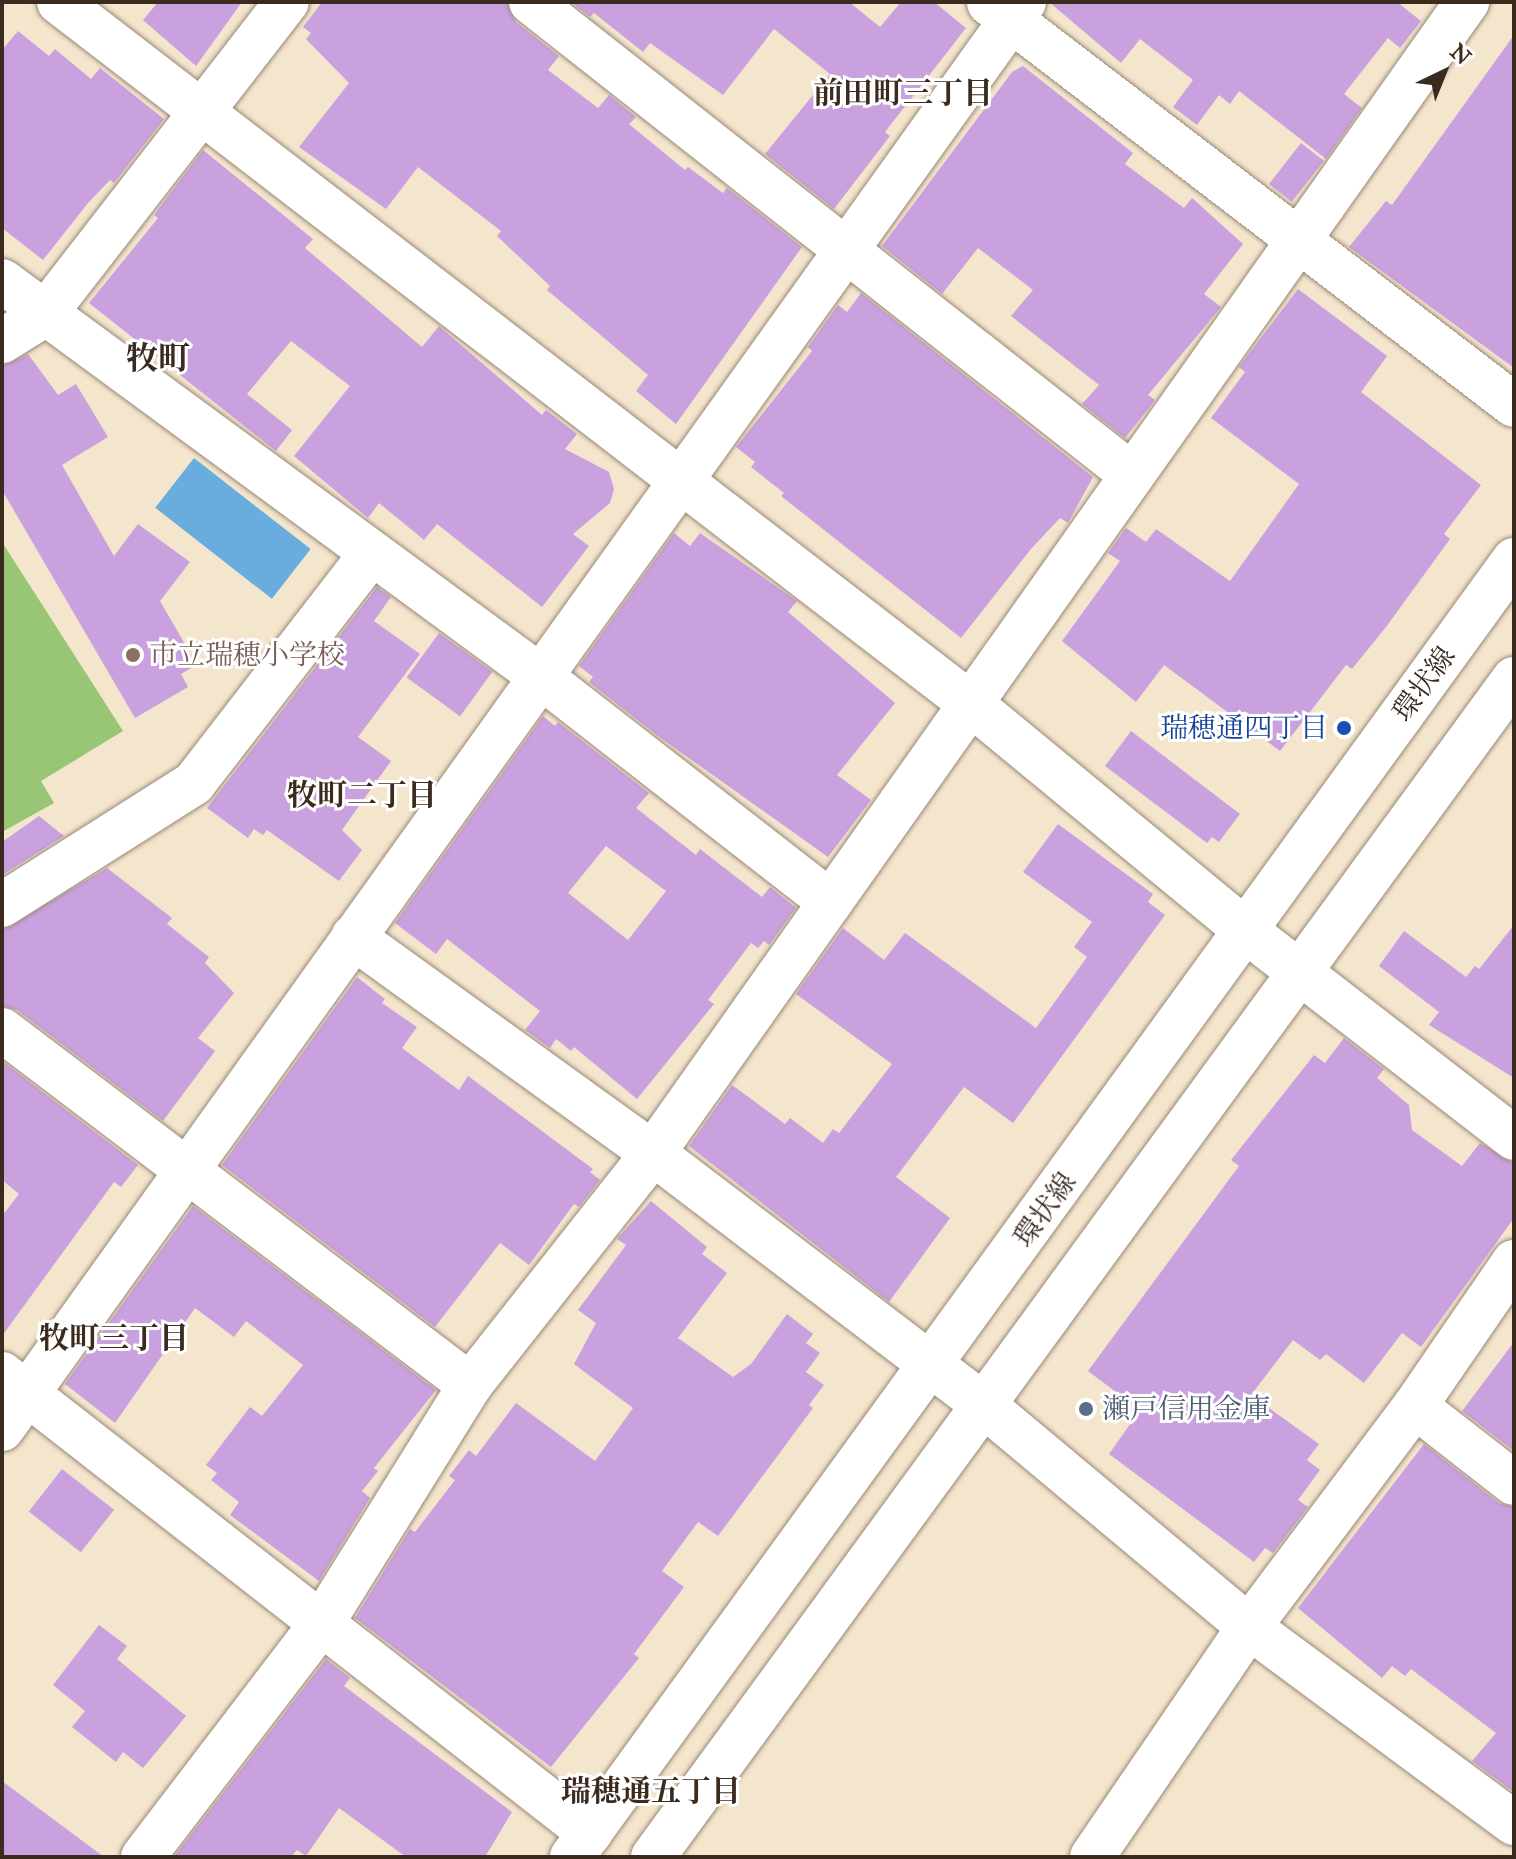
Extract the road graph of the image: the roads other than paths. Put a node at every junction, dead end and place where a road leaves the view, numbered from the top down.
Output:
1 (59, 2) edge
2 (287, 2) edge
3 (531, 2) edge
4 (1453, 7) edge
5 (1007, 8) edge
6 (200, 113) junction
7 (1298, 240) junction
8 (845, 250) junction
9 (2, 281) edge
10 (44, 315) junction
11 (2, 341) edge
12 (1514, 405) edge
13 (1132, 475) junction
14 (680, 480) junction
15 (371, 554) junction
16 (1514, 560) edge
17 (540, 676) junction
18 (1514, 679) edge
19 (971, 704) junction
20 (830, 902) junction
21 (2, 905) edge
22 (1245, 930) junction
23 (353, 937) junction
24 (1300, 973) junction
25 (2, 1030) edge
26 (1514, 1138) edge
27 (653, 1153) junction
28 (189, 1167) junction
29 (1514, 1262) edge
30 (932, 1367) junction
31 (470, 1385) junction
32 (11, 1399) edge
33 (1415, 1406) junction
34 (986, 1407) junction
35 (1514, 1483) edge
36 (322, 1623) junction
37 (1249, 1627) junction
38 (1514, 1823) edge
39 (581, 1845) edge
40 (143, 1857) edge
41 (653, 1857) edge
42 (1092, 1857) edge

1 - 6 street
2 - 6 street
3 - 8 street
4 - 7 street
5 - 7 street
5 - 8 street
6 - 10 street
6 - 14 street
7 - 12 street
7 - 13 street
8 - 13 street
8 - 14 street
9 - 10 street
10 - 11 street
10 - 15 street
13 - 19 street
14 - 17 street
14 - 19 street
15 - 17 street
15 - 21 street
16 - 22 street, 環状線
17 - 20 street
17 - 23 street
18 - 24 street
19 - 20 street
19 - 22 street
20 - 27 street
22 - 24 street
22 - 30 street, 環状線
23 - 27 street
23 - 28 street
24 - 26 street
24 - 34 street
25 - 28 street
27 - 30 street
27 - 31 street
28 - 31 street
28 - 32 street
29 - 33 street
30 - 34 street
30 - 39 street, 環状線
31 - 36 street
32 - 36 street
33 - 35 street
33 - 37 street
34 - 37 street
34 - 41 street
36 - 39 street
36 - 40 street
37 - 38 street
37 - 42 street

